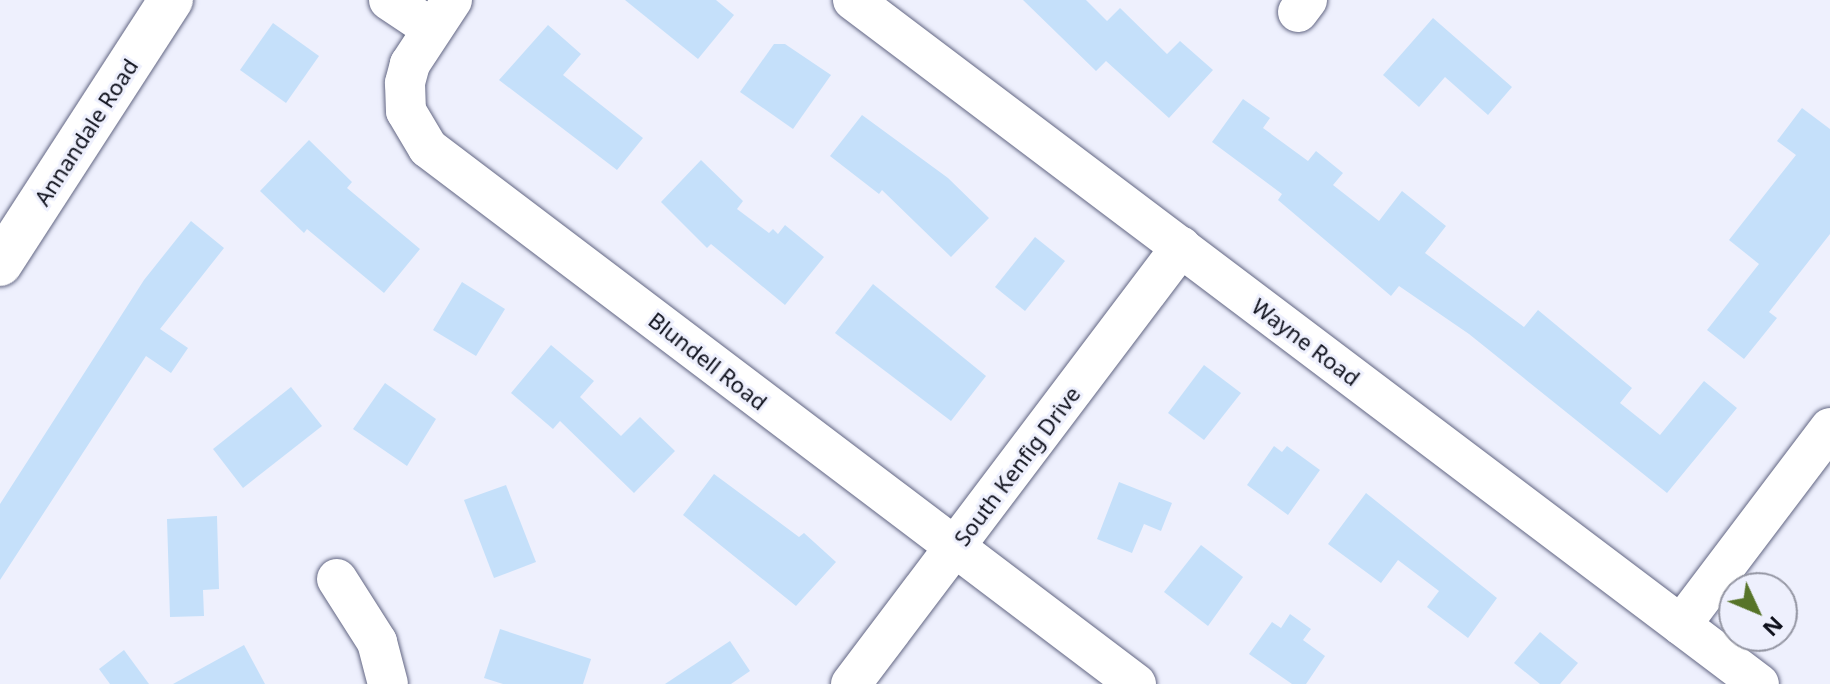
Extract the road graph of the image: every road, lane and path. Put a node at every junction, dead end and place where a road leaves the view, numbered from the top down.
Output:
1 (171, 0) edge
2 (389, 0) edge
3 (853, 0) edge
4 (442, 14) edge
5 (1181, 247) junction
6 (0, 264) edge
7 (1830, 428) edge
8 (955, 547) junction
9 (337, 579) dead end
10 (1681, 625) junction
11 (388, 684) edge
12 (851, 684) edge
13 (1136, 684) edge
14 (1759, 684) edge

1 - 6 main road, Annandale Road
2 - 4 street, Blundell Road
3 - 5 street, Wayne Road
4 - 8 street, Blundell Road
5 - 8 street, South Kenfig Drive
5 - 10 street, Wayne Road
7 - 10 street
8 - 12 street, South Kenfig Drive
8 - 13 street, Blundell Road
9 - 11 street
10 - 14 street, Wayne Road

